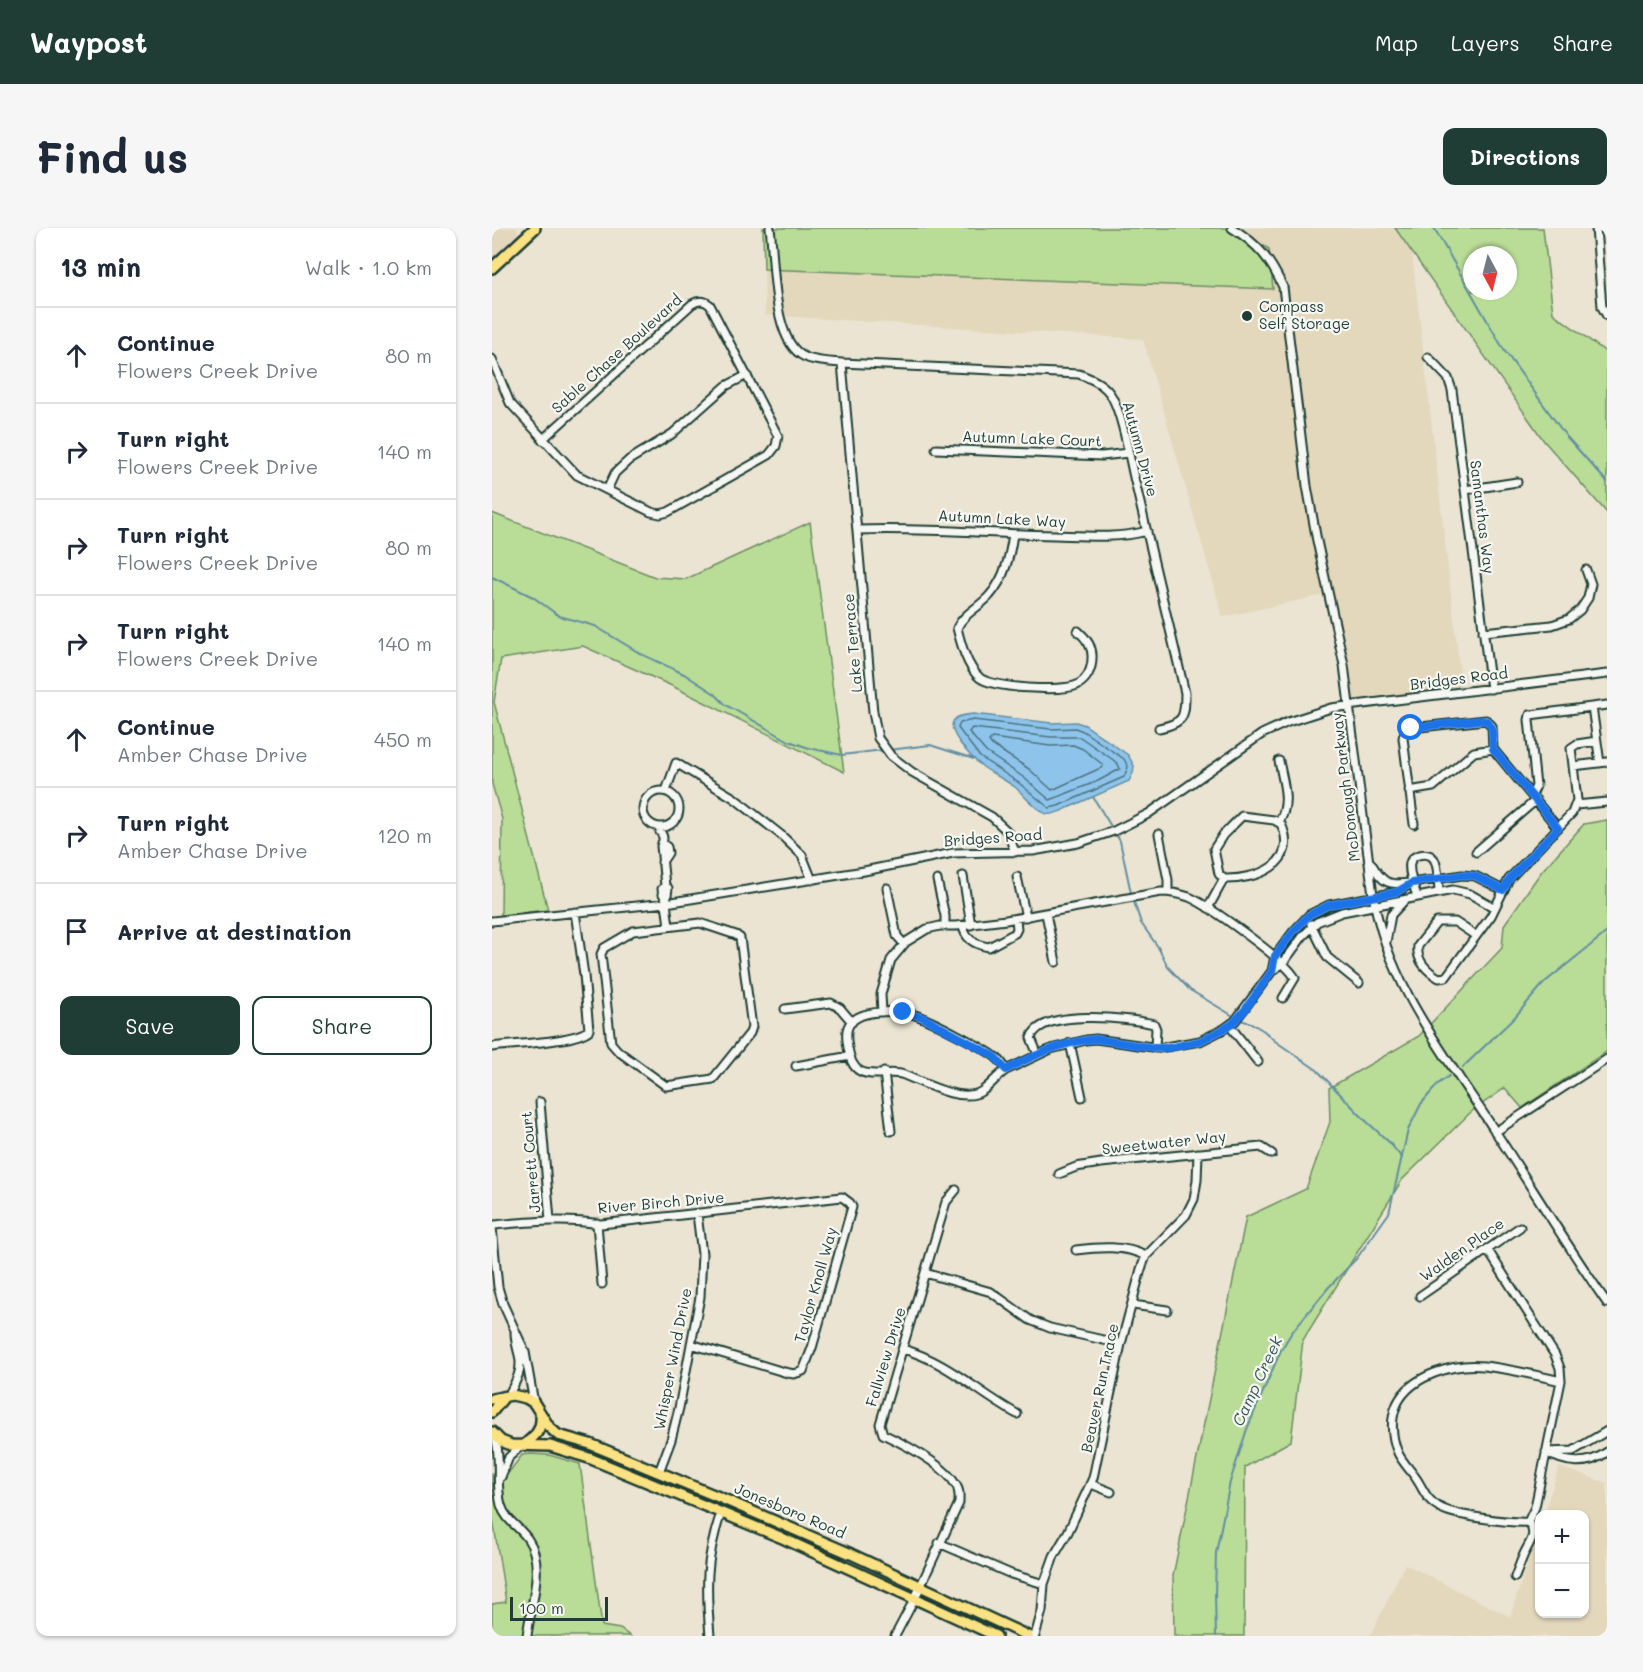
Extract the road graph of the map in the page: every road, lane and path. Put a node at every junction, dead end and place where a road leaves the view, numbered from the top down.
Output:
1 (535, 228) edge
2 (770, 228) edge
3 (1232, 228) edge
4 (1596, 228) edge
5 (492, 268) edge
6 (1607, 316) edge
7 (1428, 357) dead end
8 (492, 359) edge
9 (842, 363) junction
10 (747, 375) junction
11 (542, 440) junction
12 (936, 449) dead end
13 (1128, 453) junction
14 (1517, 482) dead end
15 (608, 490) junction
16 (1465, 490) junction
17 (857, 530) junction
18 (1147, 531) junction
19 (1013, 534) junction
20 (1586, 570) dead end
21 (1078, 631) dead end
22 (1483, 632) junction
23 (1607, 675) edge
24 (1491, 689) junction
25 (1607, 705) edge
26 (1350, 706) junction
27 (1592, 707) junction
28 (1159, 728) dead end
29 (1597, 741) junction
30 (1493, 749) junction
31 (1279, 761) dead end
32 (1603, 763) edge
33 (1573, 766) junction
34 (666, 791) junction
35 (1409, 791) junction
36 (1534, 798) junction
37 (1607, 802) edge
38 (1576, 805) junction
39 (1279, 822) junction
40 (1414, 824) dead end
41 (1558, 828) junction
42 (660, 829) junction
43 (1159, 834) dead end
44 (1015, 852) junction
45 (1476, 852) dead end
46 (1368, 859) junction
47 (963, 876) dead end
48 (1017, 877) dead end
49 (812, 879) junction
50 (1224, 879) junction
51 (1438, 879) junction
52 (937, 880) dead end
53 (1412, 883) junction
54 (887, 888) dead end
55 (1503, 890) junction
56 (1168, 892) junction
57 (1439, 892) junction
58 (1373, 896) junction
59 (1417, 896) junction
60 (666, 901) junction
61 (1404, 901) junction
62 (1375, 906) junction
63 (1208, 908) junction
64 (1495, 908) junction
65 (575, 912) junction
66 (1046, 914) junction
67 (1026, 917) junction
68 (1307, 917) junction
69 (1016, 919) junction
70 (492, 921) edge
71 (967, 925) junction
72 (1312, 925) junction
73 (669, 926) junction
74 (945, 926) junction
75 (1476, 936) junction
76 (904, 944) junction
77 (1385, 945) junction
78 (1275, 956) junction
79 (1056, 962) dead end
80 (1283, 963) junction
81 (1272, 971) junction
82 (1359, 983) dead end
83 (1283, 998) dead end
84 (785, 1009) dead end
85 (882, 1012) junction
86 (852, 1022) junction
87 (1230, 1026) junction
88 (1070, 1043) junction
89 (492, 1047) edge
90 (1155, 1048) junction
91 (1038, 1055) junction
92 (850, 1056) junction
93 (1607, 1059) edge
94 (1258, 1062) dead end
95 (796, 1066) dead end
96 (1006, 1070) junction
97 (884, 1072) junction
98 (1082, 1097) dead end
99 (540, 1102) dead end
100 (891, 1131) dead end
101 (1495, 1132) junction
102 (1198, 1153) junction
103 (1272, 1154) dead end
104 (1059, 1174) dead end
105 (956, 1190) dead end
106 (832, 1198) joint
107 (697, 1214) junction
108 (550, 1220) junction
109 (597, 1223) junction
110 (492, 1226) edge
111 (1520, 1227) dead end
112 (1487, 1249) junction
113 (1076, 1250) dead end
114 (1146, 1257) junction
115 (925, 1273) junction
116 (602, 1284) dead end
117 (1419, 1296) dead end
118 (1607, 1303) edge
119 (1133, 1305) junction
120 (1167, 1310) dead end
121 (515, 1332) junction
122 (692, 1344) junction
123 (1121, 1344) junction
124 (903, 1349) junction
125 (1561, 1381) junction
126 (506, 1396) junction
127 (492, 1399) edge
128 (534, 1403) junction
129 (492, 1412) edge
130 (1017, 1414) dead end
131 (542, 1416) junction
132 (1607, 1431) edge
133 (493, 1434) edge
134 (522, 1445) junction
135 (1568, 1451) junction
136 (1546, 1452) junction
137 (1607, 1452) edge
138 (1567, 1460) junction
139 (660, 1472) junction
140 (500, 1480) junction
141 (1091, 1484) junction
142 (1111, 1492) dead end
143 (721, 1512) junction
144 (1528, 1522) junction
145 (939, 1543) junction
146 (1515, 1577) dead end
147 (1044, 1584) junction
148 (920, 1586) junction
149 (915, 1598) junction
150 (527, 1636) edge
151 (710, 1636) edge
152 (895, 1636) edge
153 (996, 1636) edge
154 (1028, 1636) edge
155 (1035, 1636) edge

1 - 5 main road
2 - 9 street, Autumn Drive
3 - 26 street, McDonough Parkway
4 - 6 street
7 - 16 street, Samanthas Way
8 - 11 street, Sable Chase Boulevard
9 - 13 street, Autumn Drive
9 - 17 street, Lake Terrace
10 - 11 street, Sable Chase Boulevard
10 - 15 street
10 - 15 street, Sable Chase Boulevard
11 - 15 street, Sable Chase Boulevard
12 - 13 street, Autumn Lake Court
13 - 18 street, Autumn Drive
14 - 16 street
16 - 22 street, Samanthas Way
17 - 19 street, Autumn Lake Way
17 - 44 street, Lake Terrace
18 - 19 street, Autumn Lake Way
18 - 28 street, Autumn Drive
19 - 21 street
20 - 22 street
22 - 24 street, Samanthas Way
23 - 24 street, Bridges Road
24 - 26 street, Bridges Road
25 - 27 street
26 - 44 street, Bridges Road
26 - 46 street, McDonough Parkway
27 - 29 street
27 - 36 street
29 - 32 street
29 - 33 street
30 - 35 street
30 - 35 street
30 - 36 street
31 - 39 street
32 - 33 street
33 - 38 street
34 - 42 street
34 - 42 street
34 - 49 street
35 - 40 street
36 - 41 street
36 - 45 street
37 - 38 street
38 - 41 street
39 - 50 street
39 - 50 street
41 - 55 street
42 - 60 street
43 - 56 street
44 - 49 street, Bridges Road
46 - 53 street
46 - 58 street, McDonough Parkway
47 - 71 street
48 - 67 street
49 - 60 street, Bridges Road
50 - 63 street
51 - 53 street
51 - 53 street
51 - 55 street
51 - 57 street
52 - 74 street
53 - 58 street
53 - 59 street
54 - 76 street
55 - 64 street
56 - 63 street
56 - 66 street
57 - 59 street
57 - 64 street
58 - 62 street, McDonough Parkway
58 - 68 street
59 - 61 street
60 - 65 street, Bridges Road
60 - 73 street
61 - 62 street
61 - 77 street
62 - 72 street
62 - 77 street, McDonough Parkway
63 - 78 street
64 - 75 street
65 - 70 street, Bridges Road
65 - 89 street
66 - 67 street
66 - 79 street
67 - 69 street
68 - 72 street
68 - 78 street
69 - 71 street
69 - 71 street
71 - 74 street
72 - 80 street
72 - 82 street
73 - 73 street
74 - 76 street
75 - 75 street
76 - 85 street
77 - 101 street, McDonough Parkway
78 - 80 street
78 - 81 street
80 - 81 street
80 - 83 street
81 - 87 street
84 - 86 street
85 - 86 street
85 - 96 street
86 - 92 street
87 - 90 street
87 - 94 street
88 - 90 street
88 - 91 street
88 - 98 street
90 - 91 street
91 - 96 street
92 - 95 street
92 - 97 street
93 - 101 street
96 - 97 street
97 - 100 street
99 - 108 street, Jarrett Court
101 - 118 street, McDonough Parkway
102 - 103 street, Sweetwater Way
102 - 104 street, Sweetwater Way
102 - 114 street, Beaver Run Trace
105 - 115 street, Fallview Drive
106 - 107 street, River Birch Drive
106 - 122 street, Taylor Knoll Way
107 - 109 street, River Birch Drive
107 - 122 street, Whisper Wind Drive
108 - 109 street, River Birch Drive
108 - 110 street, River Birch Drive
109 - 116 street
110 - 121 street
111 - 112 street, Walden Place
112 - 117 street, Walden Place
112 - 125 street
113 - 114 street
114 - 119 street, Beaver Run Trace
115 - 123 street
115 - 124 street, Fallview Drive
119 - 120 street
119 - 123 street, Beaver Run Trace
121 - 126 street
121 - 128 street
122 - 139 street, Whisper Wind Drive
123 - 141 street, Beaver Run Trace
124 - 130 street
124 - 145 street, Fallview Drive
125 - 136 street
125 - 144 street
126 - 127 main road
126 - 128 main road
126 - 129 main road
128 - 131 main road, Jonesboro Road
131 - 134 main road
131 - 139 main road, Jonesboro Road
132 - 135 street
133 - 134 main road, Jonesboro Road
133 - 140 street
134 - 140 street
134 - 143 main road, Jonesboro Road
135 - 136 street
135 - 138 street
136 - 138 street
136 - 144 street
137 - 138 street
139 - 148 main road, Jonesboro Road
140 - 150 street
141 - 142 street
141 - 147 street, Beaver Run Trace
143 - 149 main road, Jonesboro Road
143 - 151 street
144 - 146 street
145 - 147 street
145 - 148 street, Fallview Drive
147 - 155 street, Beaver Run Trace
148 - 149 street, Fallview Drive
148 - 154 main road, Jonesboro Road
149 - 152 street, Fallview Drive
149 - 153 main road, Jonesboro Road

